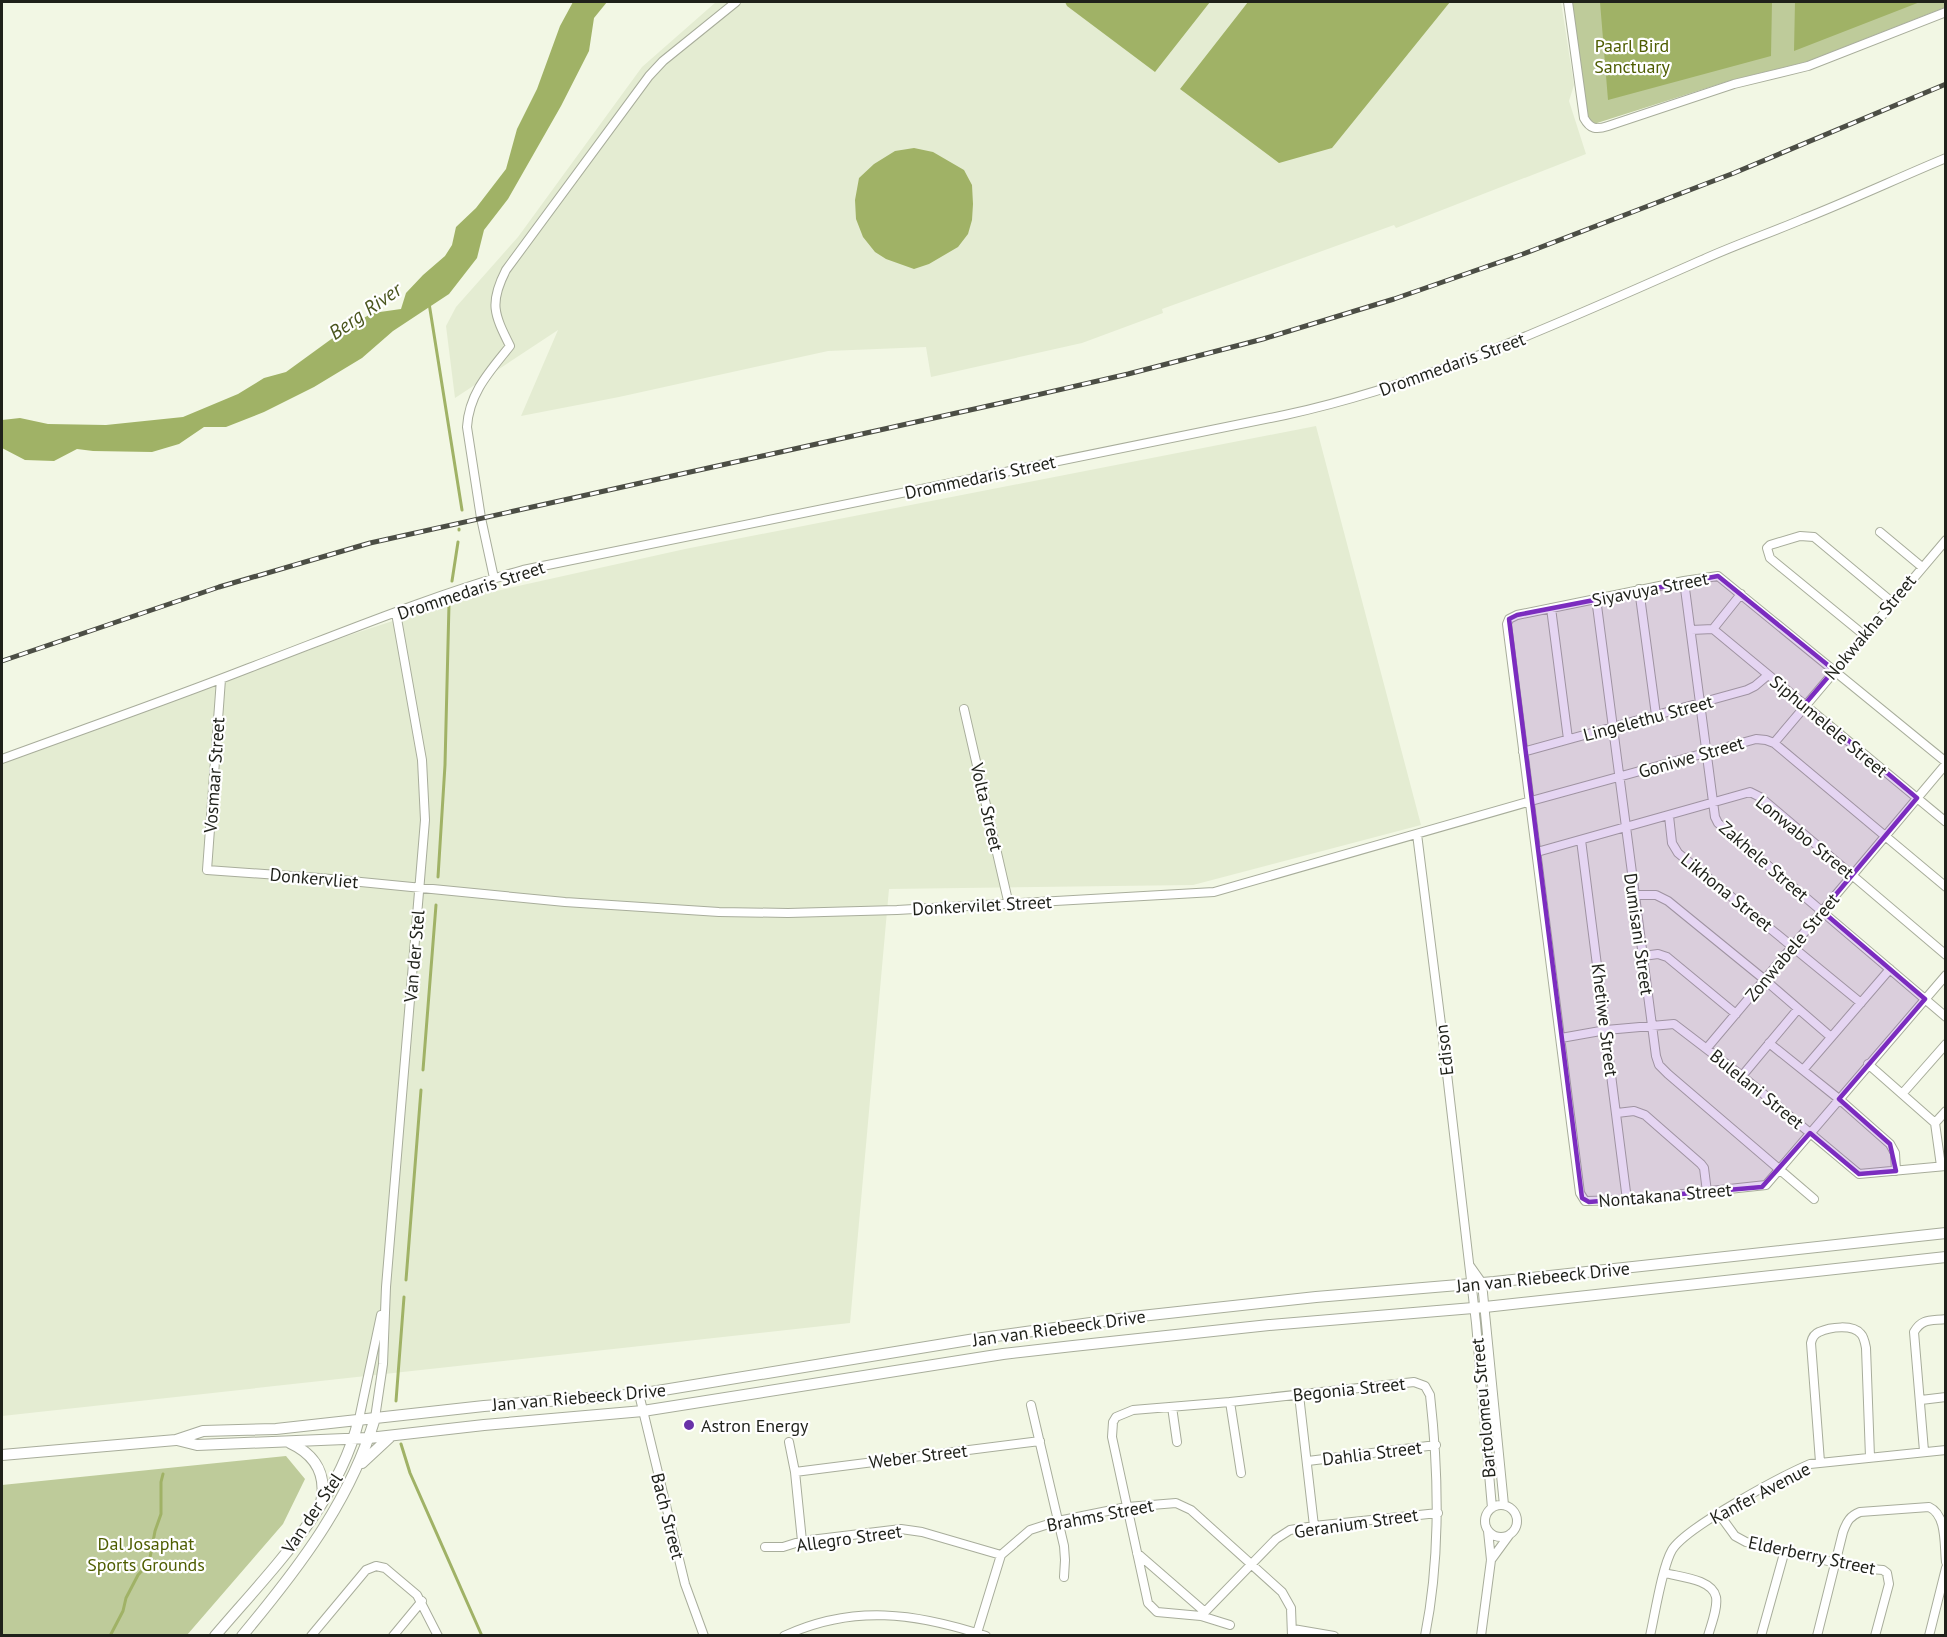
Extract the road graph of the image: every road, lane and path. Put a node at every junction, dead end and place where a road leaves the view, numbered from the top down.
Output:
1 (736, 2) edge
2 (1568, 2) edge
3 (1946, 12) edge
4 (1946, 158) edge
5 (1880, 532) dead end
6 (1946, 540) edge
7 (1922, 567) junction
8 (494, 578) junction
9 (1684, 580) junction
10 (1640, 590) junction
11 (1741, 594) junction
12 (1596, 598) junction
13 (1892, 602) junction
14 (1551, 608) junction
15 (396, 613) junction
16 (1713, 628) junction
17 (1692, 630) junction
18 (1864, 635) junction
19 (1834, 670) junction
20 (1768, 675) junction
21 (221, 679) junction
22 (1700, 704) junction
23 (1805, 704) junction
24 (964, 710) dead end
25 (1656, 716) junction
26 (1612, 728) junction
27 (1568, 739) junction
28 (1774, 743) junction
29 (1523, 752) junction
30 (1707, 753) junction
31 (2, 759) edge
32 (1946, 763) edge
33 (1619, 777) junction
34 (1917, 798) junction
35 (1531, 801) junction
36 (1713, 802) junction
37 (1669, 816) junction
38 (1946, 822) edge
39 (1625, 828) junction
40 (1417, 834) junction
41 (1885, 837) junction
42 (1581, 840) junction
43 (1537, 852) junction
44 (207, 870) joint
45 (1853, 876) junction
46 (1946, 887) edge
47 (420, 888) junction
48 (1634, 895) junction
49 (1009, 904) junction
50 (1822, 911) junction
51 (1793, 946) junction
52 (1946, 955) edge
53 (1643, 956) junction
54 (1890, 969) junction
55 (1946, 975) edge
56 (1765, 980) junction
57 (1925, 999) junction
58 (1861, 1003) junction
59 (1798, 1009) junction
60 (1736, 1014) junction
61 (1946, 1017) edge
62 (1650, 1025) junction
63 (1606, 1030) junction
64 (1831, 1037) junction
65 (1561, 1038) junction
66 (1769, 1043) junction
67 (1946, 1044) edge
68 (1707, 1048) junction
69 (1868, 1064) junction
70 (1803, 1070) junction
71 (1742, 1076) junction
72 (1902, 1094) junction
73 (1839, 1099) junction
74 (1946, 1111) edge
75 (1617, 1113) junction
76 (1935, 1123) junction
77 (1810, 1133) junction
78 (1943, 1166) edge
79 (1781, 1169) junction
80 (1896, 1171) junction
81 (1707, 1192) junction
82 (1814, 1199) dead end
83 (1627, 1200) junction
84 (1946, 1233) edge
85 (1946, 1257) edge
86 (1477, 1284) junction
87 (385, 1300) junction
88 (1480, 1307) junction
89 (1946, 1319) edge
90 (639, 1394) junction
91 (1299, 1395) junction
92 (1946, 1397) edge
93 (1921, 1400) junction
94 (1230, 1402) junction
95 (1031, 1405) dead end
96 (1172, 1407) junction
97 (643, 1410) junction
98 (375, 1418) junction
99 (359, 1419) junction
100 (391, 1436) junction
101 (369, 1438) junction
102 (176, 1440) junction
103 (354, 1440) junction
104 (1040, 1441) junction
105 (288, 1442) junction
106 (789, 1442) dead end
107 (1177, 1442) dead end
108 (1436, 1445) junction
109 (1946, 1450) edge
110 (1924, 1451) junction
111 (2, 1455) edge
112 (1870, 1457) junction
113 (1308, 1461) junction
114 (1820, 1462) junction
115 (357, 1468) junction
116 (795, 1472) junction
117 (1240, 1473) dead end
118 (1504, 1505) junction
119 (1127, 1507) junction
120 (1492, 1508) junction
121 (320, 1509) junction
122 (1437, 1513) junction
123 (1719, 1514) junction
124 (1058, 1521) junction
125 (1314, 1526) junction
126 (1488, 1531) junction
127 (1510, 1534) junction
128 (802, 1541) junction
129 (765, 1547) dead end
130 (1785, 1551) junction
131 (1137, 1552) junction
132 (1001, 1555) junction
133 (1491, 1560) junction
134 (1836, 1562) junction
135 (1946, 1562) edge
136 (1250, 1564) junction
137 (1946, 1568) edge
138 (1665, 1573) junction
139 (1064, 1576) dead end
140 (422, 1601) junction
141 (1203, 1614) junction
142 (1230, 1625) dead end
143 (801, 1632) edge
144 (1292, 1632) edge
145 (981, 1634) edge
146 (215, 1635) edge
147 (242, 1635) edge
148 (311, 1635) edge
149 (393, 1635) edge
150 (438, 1635) edge
151 (704, 1635) edge
152 (784, 1635) edge
153 (1334, 1635) edge
154 (1425, 1635) edge
155 (1481, 1635) edge
156 (1650, 1635) edge
157 (1708, 1635) edge
158 (1761, 1635) edge
159 (1816, 1635) edge
160 (1875, 1635) edge
161 (1929, 1635) edge

1 - 8 street
2 - 3 street
4 - 8 street, Drommedaris Street
5 - 7 street
6 - 7 street, Nokwakha Street
7 - 13 street, Nokwakha Street
8 - 15 street, Drommedaris Street
9 - 10 street, Siyavuya Street
9 - 11 street, Siyavuya Street
9 - 17 street
10 - 12 street, Siyavuya Street
10 - 25 street
11 - 16 street
11 - 19 street, Siyavuya Street
12 - 14 street, Siyavuya Street
12 - 26 street, Dumisani Street
13 - 18 street, Nokwakha Street
13 - 18 street
14 - 27 street
14 - 29 street, Siyavuya Street
15 - 21 street, Drommedaris Street
15 - 47 street, Van der Stel
16 - 17 street
16 - 20 street, Siphumelele Street
17 - 22 street
18 - 19 street, Nokwakha Street
19 - 23 street, Nokwakha Street
19 - 32 street, Siyavuya Street
20 - 22 street, Lingelethu Street
20 - 23 street, Siphumelele Street
21 - 31 street, Drommedaris Street
21 - 44 street, Vosmaar Street
22 - 25 street, Lingelethu Street
22 - 30 street
23 - 28 street, Nokwakha Street
23 - 34 street, Siphumelele Street
24 - 49 street, Volta Street
25 - 26 street, Lingelethu Street
26 - 27 street, Lingelethu Street
26 - 33 street, Dumisani Street
27 - 29 street, Lingelethu Street
28 - 30 street, Goniwe Street
28 - 41 street
29 - 35 street, Siyavuya Street
30 - 33 street, Goniwe Street
30 - 36 street, Zakhele Street
32 - 34 street, Zonwabele Street
33 - 35 street, Goniwe Street
33 - 39 street, Dumisani Street
34 - 38 street, Siphumelele Street
34 - 41 street, Zonwabele Street
35 - 40 street, Donkervilet Street
35 - 43 street, Nontakana Street
36 - 37 street, Lonwabo Street
36 - 45 street, Lonwabo Street
36 - 50 street, Zakhele Street
37 - 39 street, Lonwabo Street
37 - 51 street, Likhona Street
39 - 42 street, Lonwabo Street
39 - 48 street, Dumisani Street
40 - 49 street, Donkervilet Street
40 - 86 street, Edison
41 - 45 street, Zonwabele Street
41 - 46 street
42 - 43 street, Lonwabo Street
42 - 63 street, Khetiwe Street
43 - 65 street, Nontakana Street
44 - 47 street, Donkervliet
45 - 50 street, Zonwabele Street
45 - 52 street, Lonwabo Street
47 - 49 street, Donkervilet Street
47 - 87 street, Van der Stel
48 - 53 street, Dumisani Street
48 - 56 street
50 - 51 street, Zonwabele Street
50 - 54 street, Zakhele Street
51 - 56 street, Zonwabele Street
51 - 58 street, Likhona Street
53 - 60 street
53 - 62 street, Dumisani Street
54 - 57 street, Zakhele Street
54 - 58 street
55 - 57 street, Nontakana Street
56 - 59 street
56 - 60 street, Zonwabele Street
57 - 61 street, Zakhele Street
57 - 69 street, Nontakana Street
58 - 64 street
59 - 64 street
59 - 66 street
60 - 68 street, Zonwabele Street
62 - 63 street, Bulelani Street
62 - 68 street, Bulelani Street
62 - 79 street, Dumisani Street
63 - 65 street, Bulelani Street
63 - 75 street, Khetiwe Street
64 - 70 street
65 - 83 street, Nontakana Street
66 - 70 street
66 - 71 street
67 - 72 street
68 - 71 street, Bulelani Street
69 - 72 street
69 - 73 street, Nontakana Street
70 - 73 street
71 - 77 street, Bulelani Street
72 - 76 street
73 - 77 street, Nontakana Street
73 - 80 street
74 - 76 street
75 - 81 street
75 - 83 street, Khetiwe Street
76 - 78 street
77 - 79 street, Nontakana Street
77 - 80 street, Bulelani Street
78 - 80 street, Bulelani Street
79 - 81 street, Nontakana Street
79 - 82 street, Dumisani Street
81 - 83 street, Nontakana Street
84 - 86 main road, Jan van Riebeeck Drive
85 - 88 main road, Jan van Riebeeck Drive
86 - 88 street, Edison
86 - 90 main road, Jan van Riebeeck Drive
87 - 98 street, Van der Stel
87 - 99 street, Van der Stel
88 - 97 main road, Jan van Riebeeck Drive
88 - 118 street, Bartolomeu Street
88 - 120 street, Bartolomeu Street
89 - 93 street
90 - 97 street, Bach Street
90 - 98 main road, Jan van Riebeeck Drive
91 - 94 street, Begonia Street
91 - 108 street, Begonia Street
91 - 113 street
92 - 93 street
93 - 110 street
94 - 96 street, Begonia Street
94 - 117 street
95 - 104 street
96 - 107 street
96 - 119 street, Begonia Street
97 - 100 main road, Jan van Riebeeck Drive
97 - 151 street, Bach Street
98 - 99 main road, Jan van Riebeeck Drive
98 - 101 main road, Van der Stel
99 - 102 main road, Jan van Riebeeck Drive
99 - 103 main road, Van der Stel
100 - 101 main road, Jan van Riebeeck Drive
100 - 115 main road
101 - 103 main road, Jan van Riebeeck Drive
101 - 115 main road, Van der Stel
102 - 105 main road, Jan van Riebeeck Drive
102 - 111 main road, Jan van Riebeeck Drive
103 - 105 main road, Jan van Riebeeck Drive
103 - 121 main road, Van der Stel
104 - 116 street, Weber Street
104 - 124 street
105 - 121 main road
106 - 116 street
108 - 113 street, Dahlia Street
108 - 122 street, Begonia Street
109 - 110 street, Kanfer Avenue
110 - 112 street, Kanfer Avenue
112 - 114 street, Kanfer Avenue
112 - 114 street
113 - 125 street
114 - 123 street, Kanfer Avenue
115 - 147 main road, Van der Stel
116 - 128 street
118 - 120 street
118 - 127 street, Bartolomeu Street
119 - 124 street, Brahms Street
119 - 131 street
119 - 136 street, Brahms Street
120 - 126 street, Bartolomeu Street
121 - 146 main road, Van der Stel
122 - 125 street, Geranium Street
122 - 154 street, Begonia Street
123 - 130 street, Elderberry Street
123 - 138 street, Kanfer Avenue
124 - 132 street, Brahms Street
124 - 139 street
125 - 136 street, Geranium Street
126 - 127 street
126 - 133 street, Bartolomeu Street
127 - 133 street, Bartolomeu Street
128 - 129 street, Allegro Street
128 - 132 street, Allegro Street
130 - 134 street, Elderberry Street
130 - 158 street
131 - 141 street
131 - 141 street
132 - 145 street
133 - 155 street, Bartolomeu Street
134 - 135 street
134 - 159 street
134 - 160 street, Elderberry Street
136 - 141 street, Geranium Street
136 - 144 street, Brahms Street
137 - 161 street
138 - 156 street, Kanfer Avenue
138 - 157 street
140 - 148 street
140 - 149 street
140 - 150 street
141 - 142 street
143 - 145 street
143 - 152 street
144 - 153 street

